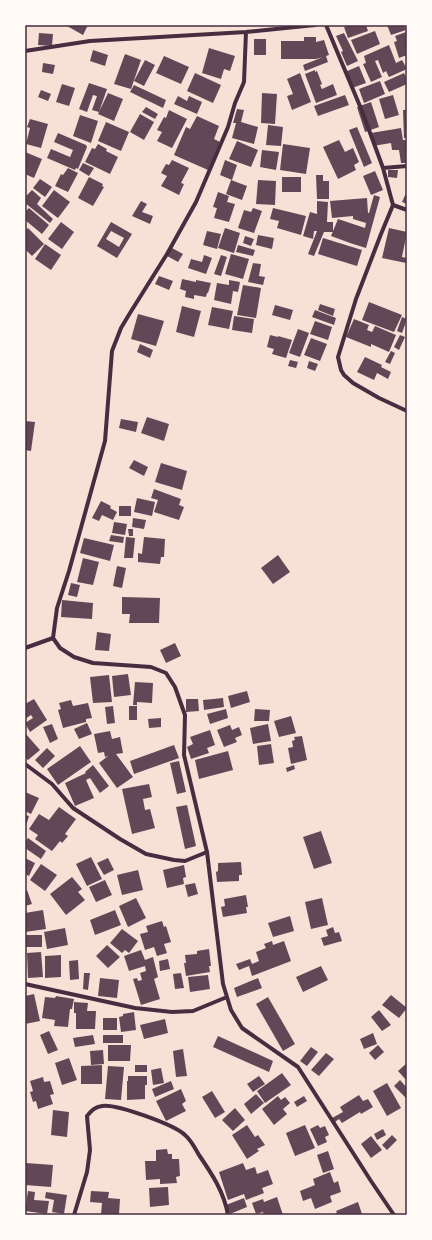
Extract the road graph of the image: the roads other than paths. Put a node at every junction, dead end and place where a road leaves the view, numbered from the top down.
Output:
1 (315, 25) edge
2 (326, 25) edge
3 (246, 32) junction
4 (25, 51) edge
5 (407, 166) edge
6 (383, 168) junction
7 (393, 205) junction
8 (407, 210) edge
9 (407, 411) edge
10 (53, 638) junction
11 (25, 648) edge
12 (25, 764) edge
13 (207, 852) junction
14 (25, 984) edge
15 (227, 997) junction
16 (74, 1215) edge
17 (228, 1215) edge
18 (394, 1215) edge

1 - 3 street
2 - 6 street
3 - 4 street
3 - 10 street
5 - 6 street
6 - 7 street
7 - 8 street
7 - 9 street
10 - 11 street
10 - 13 street
12 - 13 street
13 - 15 street
14 - 15 street
15 - 18 street
16 - 17 street

